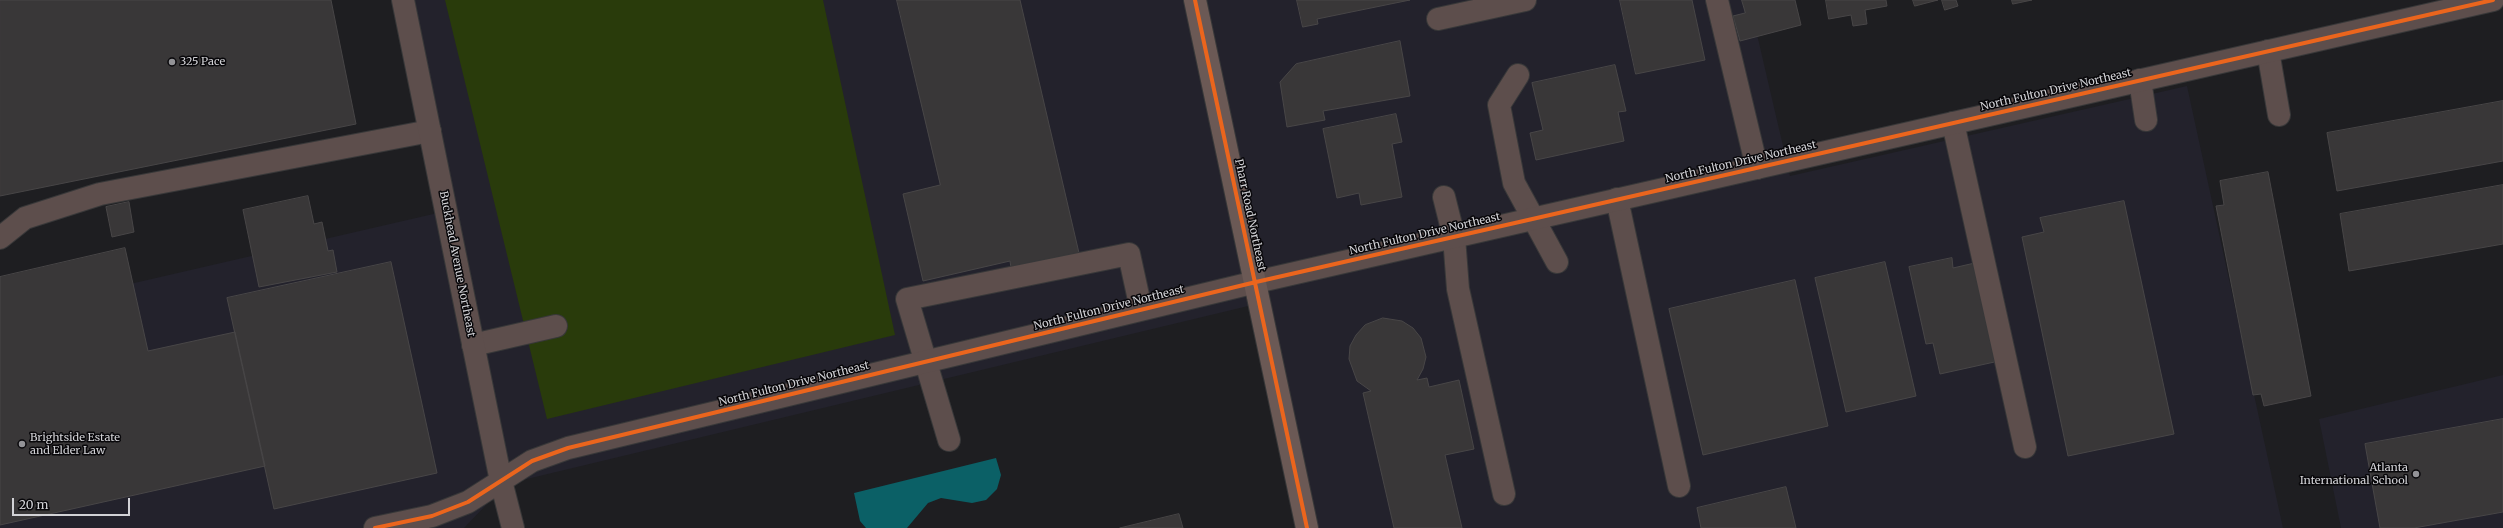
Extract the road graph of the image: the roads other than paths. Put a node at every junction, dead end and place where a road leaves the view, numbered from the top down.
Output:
1 (403, 0) edge
2 (1195, 0) edge
3 (1525, 0) edge
4 (1717, 0) edge
5 (2493, 0) edge
6 (1438, 19) dead end
7 (2268, 51) junction
8 (1518, 75) dead end
9 (2140, 80) junction
10 (2279, 115) dead end
11 (2146, 120) dead end
12 (1953, 123) junction
13 (430, 131) junction
14 (1757, 168) junction
15 (1444, 197) dead end
16 (1617, 199) junction
17 (1532, 218) junction
18 (1454, 236) junction
19 (0, 238) edge
20 (1557, 262) dead end
21 (1256, 282) junction
22 (1141, 309) junction
23 (556, 326) dead end
24 (474, 345) junction
25 (926, 361) junction
26 (949, 440) dead end
27 (2025, 447) dead end
28 (501, 481) junction
29 (1679, 486) dead end
30 (1504, 494) dead end
31 (375, 528) edge
32 (513, 528) edge
33 (1307, 528) edge

1 - 13 street, Buckhead Avenue Northeast
2 - 21 street, Pharr Road Northeast
3 - 6 street
4 - 14 street
5 - 7 street, North Fulton Drive Northeast
7 - 9 street, North Fulton Drive Northeast
7 - 10 street
8 - 17 street
9 - 11 street
9 - 12 street, North Fulton Drive Northeast
12 - 14 street, North Fulton Drive Northeast
12 - 27 street
13 - 19 street
13 - 24 street, Buckhead Avenue Northeast
14 - 16 street, North Fulton Drive Northeast
15 - 18 street
16 - 17 street, North Fulton Drive Northeast
16 - 29 street
17 - 18 street, North Fulton Drive Northeast
17 - 20 street
18 - 21 street, North Fulton Drive Northeast
18 - 30 street
21 - 22 street, North Fulton Drive Northeast
21 - 33 street, Pharr Road Northeast
22 - 25 street, North Fulton Drive Northeast
22 - 25 street
23 - 24 street
24 - 28 street, Buckhead Avenue Northeast
25 - 26 street
25 - 28 street, North Fulton Drive Northeast
28 - 31 street, North Fulton Drive Northeast
28 - 32 street, Buckhead Avenue Northeast

